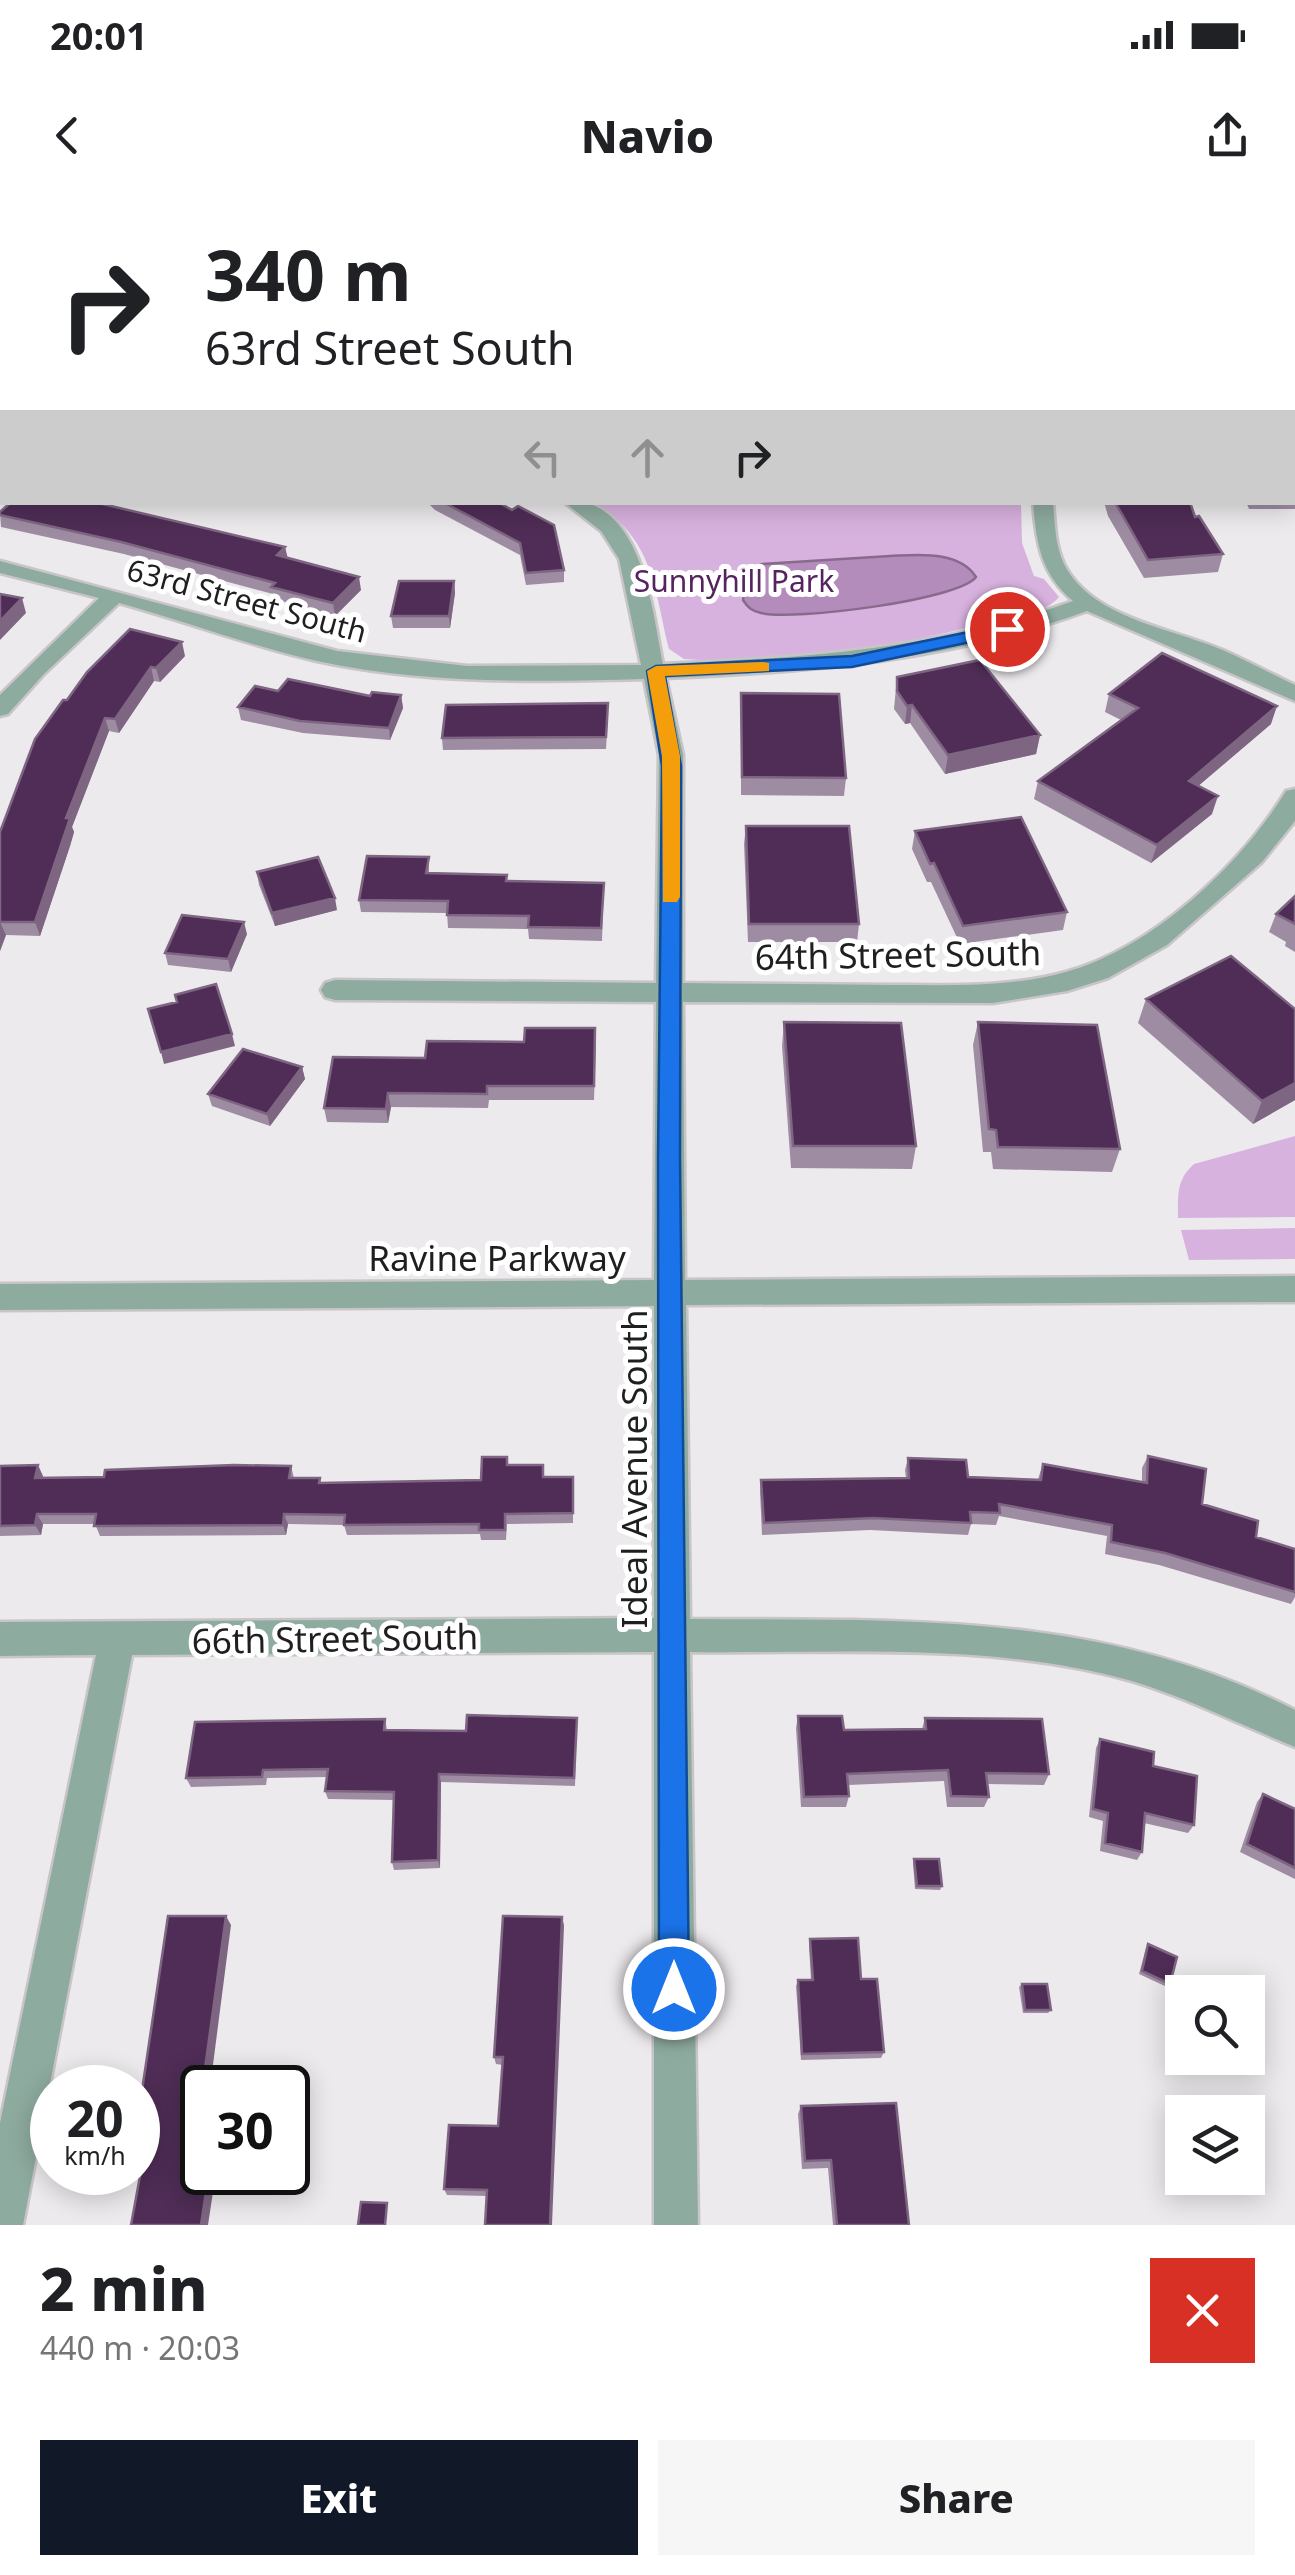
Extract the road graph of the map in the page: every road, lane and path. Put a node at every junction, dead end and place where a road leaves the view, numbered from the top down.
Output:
1 (578, 505) edge
2 (1043, 505) edge
3 (0, 566) edge
4 (114, 596) junction
5 (1088, 603) junction
6 (656, 671) junction
7 (1295, 694) edge
8 (0, 710) edge
9 (1295, 797) edge
10 (334, 990) dead end
11 (669, 992) junction
12 (1295, 1289) edge
13 (670, 1294) junction
14 (0, 1297) edge
15 (671, 1634) junction
16 (0, 1639) edge
17 (118, 1640) junction
18 (1295, 1729) edge
19 (2, 2225) edge
20 (676, 2225) edge

1 - 6 street, Ideal Avenue South
2 - 5 street
3 - 4 street, 63rd Street South
4 - 6 street, 63rd Street South
4 - 8 street
5 - 6 street, 63rd Street South
5 - 7 street
6 - 11 street, Ideal Avenue South
9 - 11 street, 64th Street South
10 - 11 street, 64th Street South
11 - 13 street, Ideal Avenue South
12 - 13 street, Ravine Parkway
13 - 14 street, Ravine Parkway
13 - 15 street, Ideal Avenue South
15 - 17 street, 66th Street South
15 - 18 street, 66th Street South
15 - 20 street, Ideal Avenue South
16 - 17 street, 66th Street South
17 - 19 street

